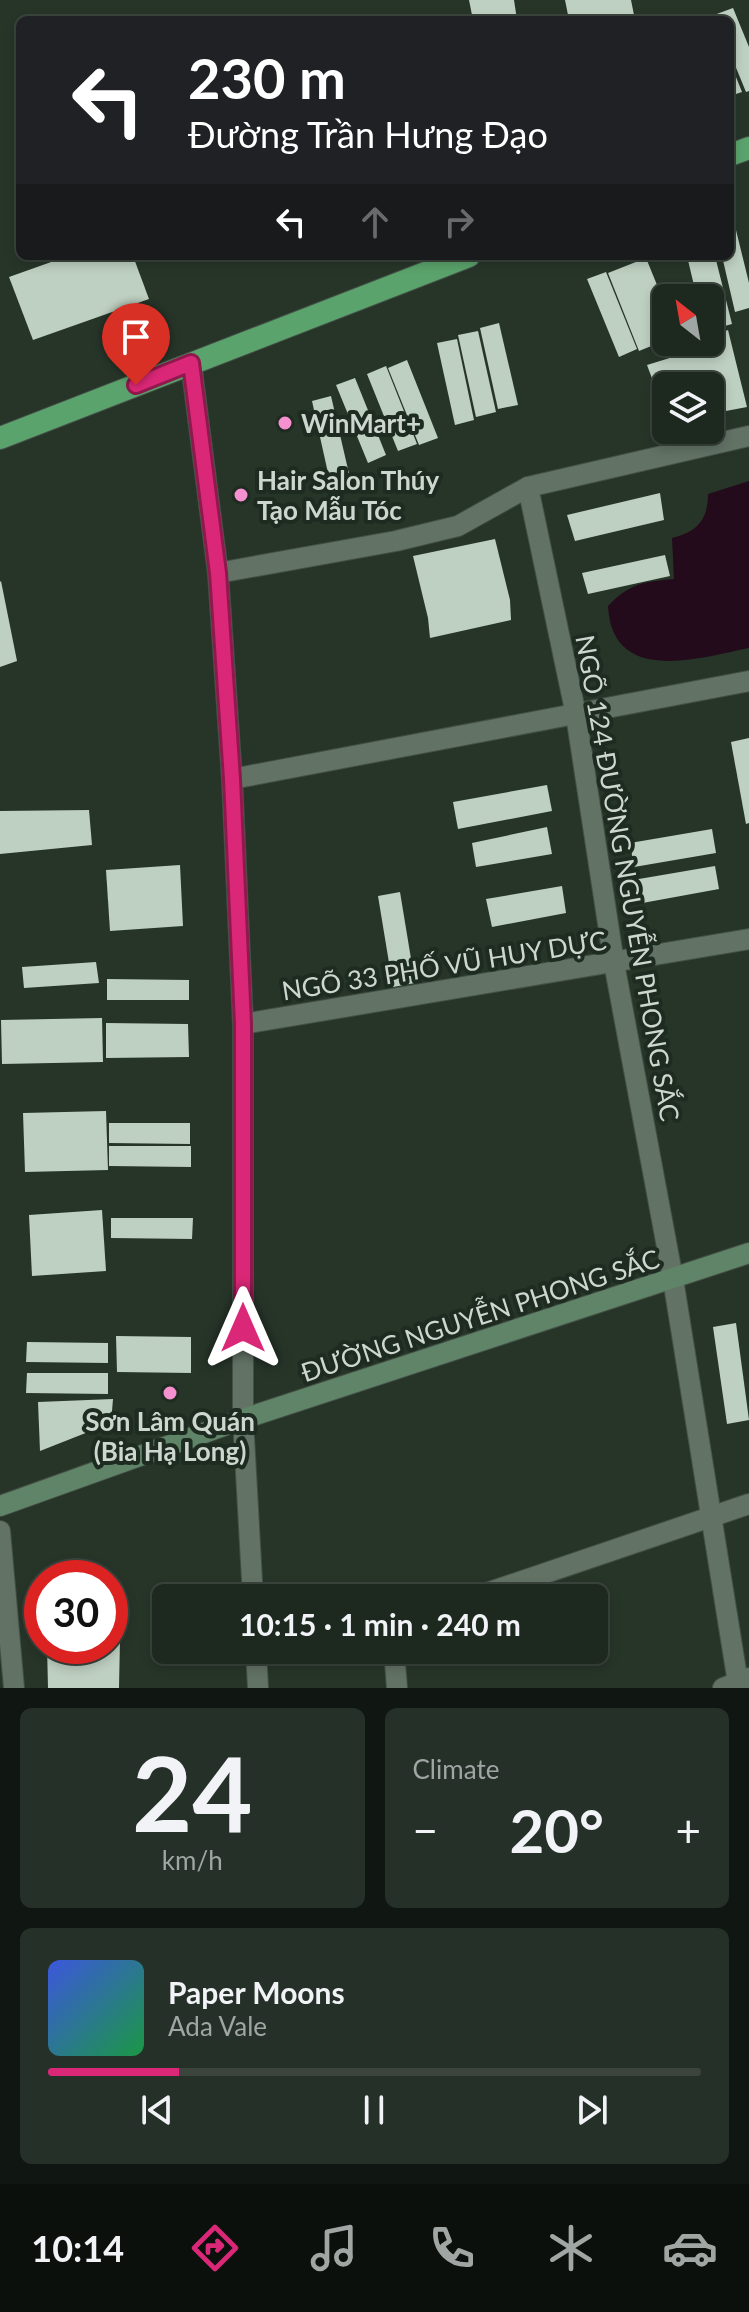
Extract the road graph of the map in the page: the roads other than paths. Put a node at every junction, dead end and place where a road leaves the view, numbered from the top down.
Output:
1 (459, 260) edge
2 (191, 363) junction
3 (749, 436) edge
4 (0, 438) edge
5 (528, 487) junction
6 (218, 573) junction
7 (749, 681) edge
8 (576, 715) junction
9 (232, 779) junction
10 (749, 939) edge
11 (614, 963) junction
12 (243, 1024) junction
13 (749, 1253) edge
14 (673, 1279) junction
15 (243, 1419) junction
16 (749, 1504) edge
17 (0, 1506) edge
18 (712, 1517) junction
19 (0, 1531) edge
20 (252, 1584) edge
21 (513, 1584) edge
22 (257, 1664) edge
23 (395, 1664) edge
24 (737, 1683) edge
25 (14, 1688) edge
26 (258, 1688) edge
27 (397, 1688) edge

1 - 2 highway
2 - 4 highway
2 - 6 street
3 - 5 street
5 - 6 street
5 - 8 street, NGÕ 124 ĐƯỜNG NGUYỄN PHONG SẮC
6 - 9 street
7 - 8 street
8 - 9 street
8 - 11 street, NGÕ 124 ĐƯỜNG NGUYỄN PHONG SẮC
9 - 12 street
10 - 11 street, NGÕ 33 PHỐ VŨ HUY DỰC
11 - 12 street, NGÕ 33 PHỐ VŨ HUY DỰC
11 - 14 street, NGÕ 124 ĐƯỜNG NGUYỄN PHONG SẮC
12 - 15 street
13 - 14 main road, ĐƯỜNG NGUYỄN PHONG SẮC
14 - 15 main road, ĐƯỜNG NGUYỄN PHONG SẮC
14 - 18 street, NGÕ 124 ĐƯỜNG NGUYỄN PHONG SẮC
15 - 17 main road, ĐƯỜNG NGUYỄN PHONG SẮC
15 - 20 street
16 - 18 street
18 - 21 street
18 - 24 street, NGÕ 124 ĐƯỜNG NGUYỄN PHONG SẮC
19 - 25 street
22 - 26 street
23 - 27 street

